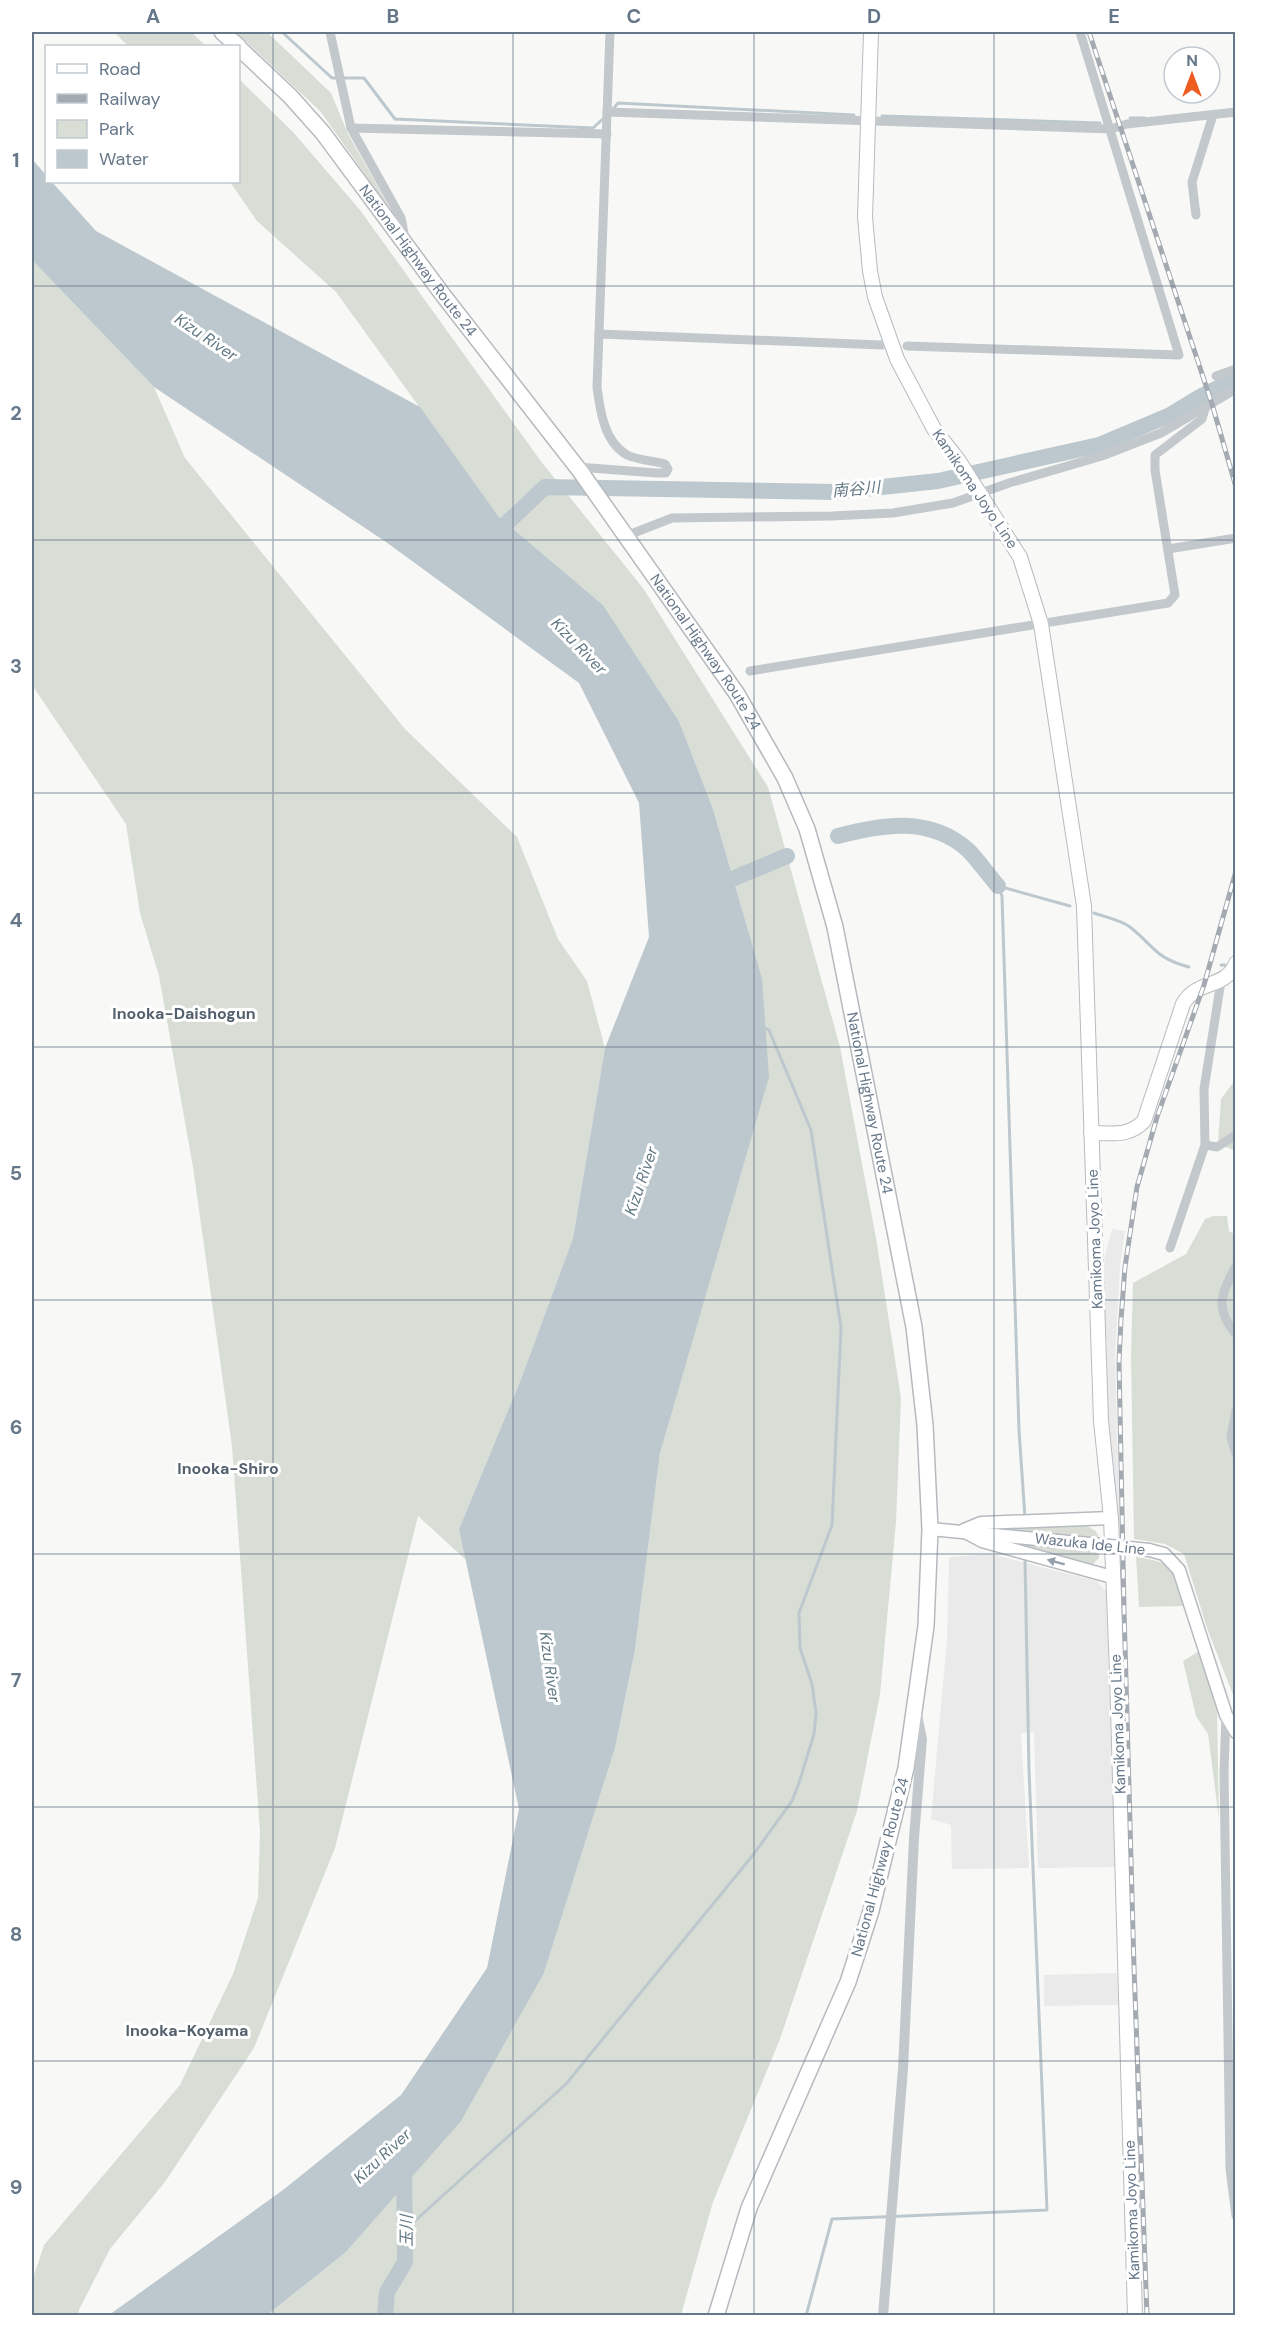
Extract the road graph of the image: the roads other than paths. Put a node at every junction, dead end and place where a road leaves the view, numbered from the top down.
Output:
1 (222, 32) edge
2 (330, 32) edge
3 (610, 32) edge
4 (871, 32) edge
5 (1080, 32) edge
6 (236, 45) edge
7 (240, 49) edge
8 (608, 112) junction
9 (1236, 112) edge
10 (1213, 115) junction
11 (868, 122) junction
12 (351, 128) junction
13 (1110, 129) junction
14 (607, 134) junction
15 (1196, 215) dead end
16 (406, 244) junction
17 (599, 334) junction
18 (882, 345) dead end
19 (907, 346) dead end
20 (1236, 369) edge
21 (1216, 376) dead end
22 (1236, 389) edge
23 (1205, 409) junction
24 (579, 469) junction
25 (977, 490) junction
26 (626, 536) junction
27 (1236, 538) edge
28 (1168, 549) junction
29 (1041, 624) junction
30 (750, 671) dead end
31 (1236, 963) edge
32 (1221, 981) junction
33 (1091, 1133) junction
34 (1236, 1135) edge
35 (1205, 1145) junction
36 (1170, 1248) dead end
37 (1236, 1266) edge
38 (1236, 1334) edge
39 (1236, 1410) edge
40 (1236, 1454) edge
41 (1111, 1518) junction
42 (930, 1529) junction
43 (963, 1531) junction
44 (1112, 1577) junction
45 (916, 1710) junction
46 (1226, 1715) junction
47 (1236, 1732) edge
48 (1236, 2216) edge
49 (716, 2316) edge
50 (884, 2316) edge
51 (1135, 2316) edge

1 - 6 highway, National Highway Route 24
2 - 12 street
3 - 8 street
4 - 11 main road, Kamikoma Joyo Line
5 - 13 street
7 - 16 highway, National Highway Route 24
8 - 11 street
8 - 14 street
9 - 10 street
10 - 13 street
10 - 15 street
11 - 13 street
11 - 25 main road, Kamikoma Joyo Line
12 - 14 street
12 - 16 street
13 - 19 street
14 - 17 street
16 - 24 highway, National Highway Route 24
17 - 18 street
17 - 24 street
20 - 21 street
22 - 23 street
23 - 25 street
23 - 28 street
24 - 26 highway, National Highway Route 24
25 - 26 street
25 - 29 main road, Kamikoma Joyo Line
26 - 42 highway, National Highway Route 24
27 - 28 street
28 - 29 street
29 - 30 street
29 - 33 main road, Kamikoma Joyo Line
31 - 32 main road
32 - 33 main road
32 - 35 street
33 - 41 main road, Kamikoma Joyo Line
34 - 35 street
35 - 36 street
37 - 38 street
39 - 40 street
41 - 43 main road
41 - 44 main road, Kamikoma Joyo Line
42 - 43 main road, Wazuka Ide Line
42 - 45 highway, National Highway Route 24
44 -> 43 main road
43 - 46 main road, Wazuka Ide Line, bridge
44 - 51 main road, Kamikoma Joyo Line
45 - 49 highway, National Highway Route 24
45 - 50 street
46 - 47 main road, Wazuka Ide Line
46 - 48 street

